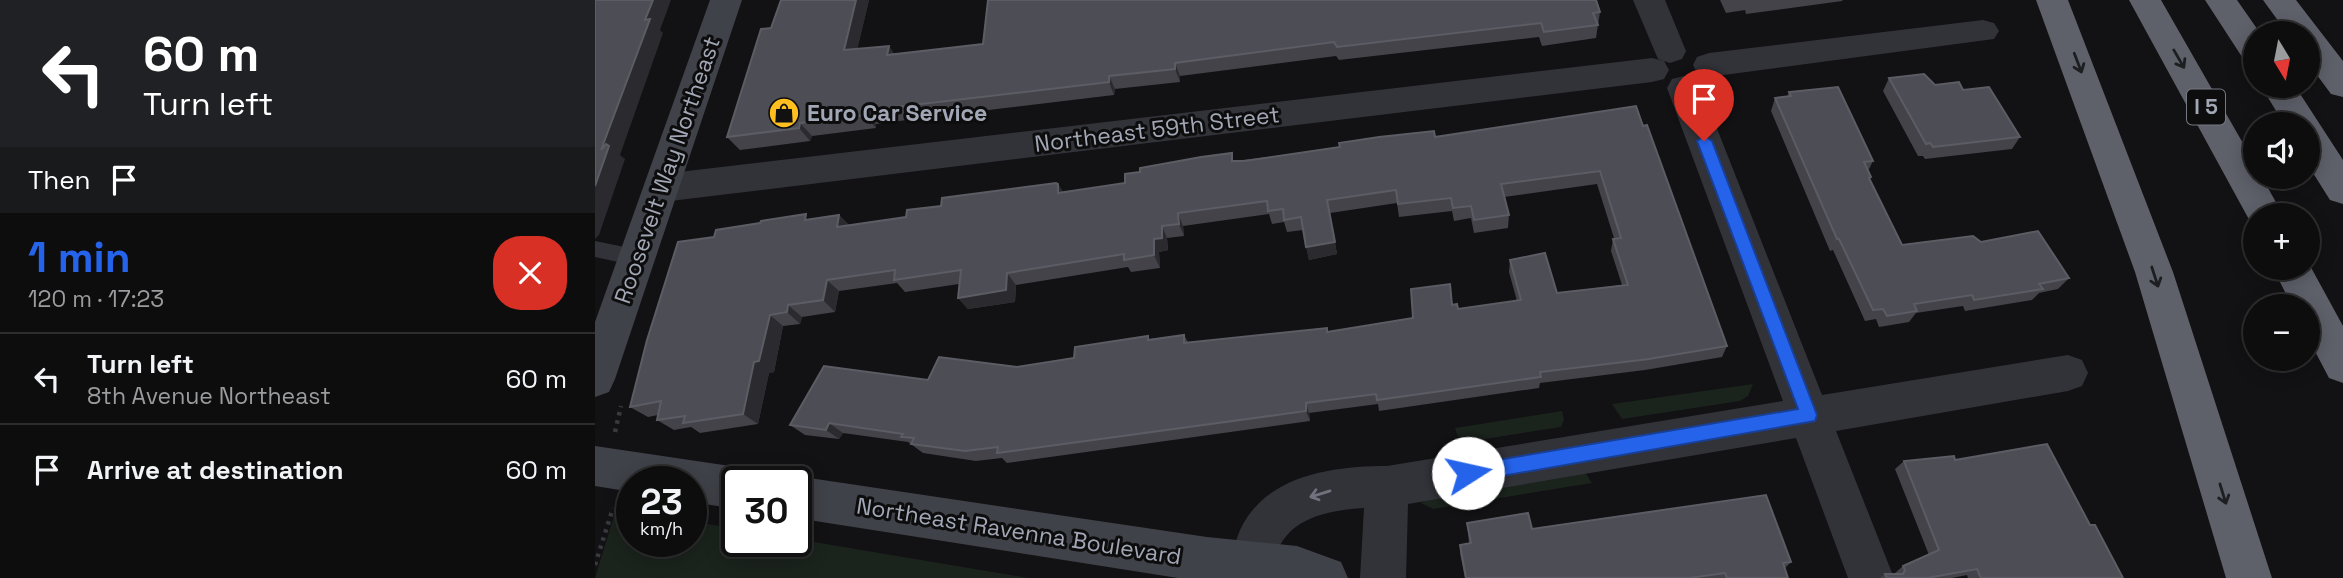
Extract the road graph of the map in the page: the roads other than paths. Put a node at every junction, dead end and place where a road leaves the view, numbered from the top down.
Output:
1 (726, 0) edge
2 (1649, 0) edge
3 (2052, 0) edge
4 (2145, 0) edge
5 (2221, 0) edge
6 (2279, 0) edge
7 (2295, 21) edge
8 (1983, 31) dead end
9 (2243, 33) edge
10 (2321, 56) edge
11 (1679, 69) junction
12 (2343, 85) edge
13 (2320, 154) edge
14 (661, 188) junction
15 (2343, 190) edge
16 (2258, 203) edge
17 (595, 249) edge
18 (637, 257) junction
19 (2298, 280) edge
20 (2343, 365) edge
21 (2068, 373) dead end
22 (595, 379) edge
23 (1809, 415) junction
24 (595, 467) edge
25 (721, 486) edge
26 (1387, 487) junction
27 (812, 500) edge
28 (1252, 572) edge
29 (1325, 578) edge
30 (1383, 578) edge
31 (1871, 578) edge
32 (2249, 578) edge

1 - 14 main road, Roosevelt Way Northeast
2 - 11 street
3 -> 32 highway
4 -> 16 highway, I 5
5 - 9 highway
6 - 7 highway
8 - 11 street, Northeast 59th Street
10 - 12 highway
11 - 14 street, Northeast 59th Street
11 - 23 street
13 - 15 highway
14 - 18 main road, Roosevelt Way Northeast
17 - 18 lane
18 - 22 main road, Roosevelt Way Northeast
19 - 20 highway
21 - 23 street
23 - 26 street
23 - 31 street
24 - 25 main road
26 -> 28 street
26 - 30 street
27 - 28 main road, Northeast Ravenna Boulevard
28 - 29 main road, Northeast Ravenna Boulevard

